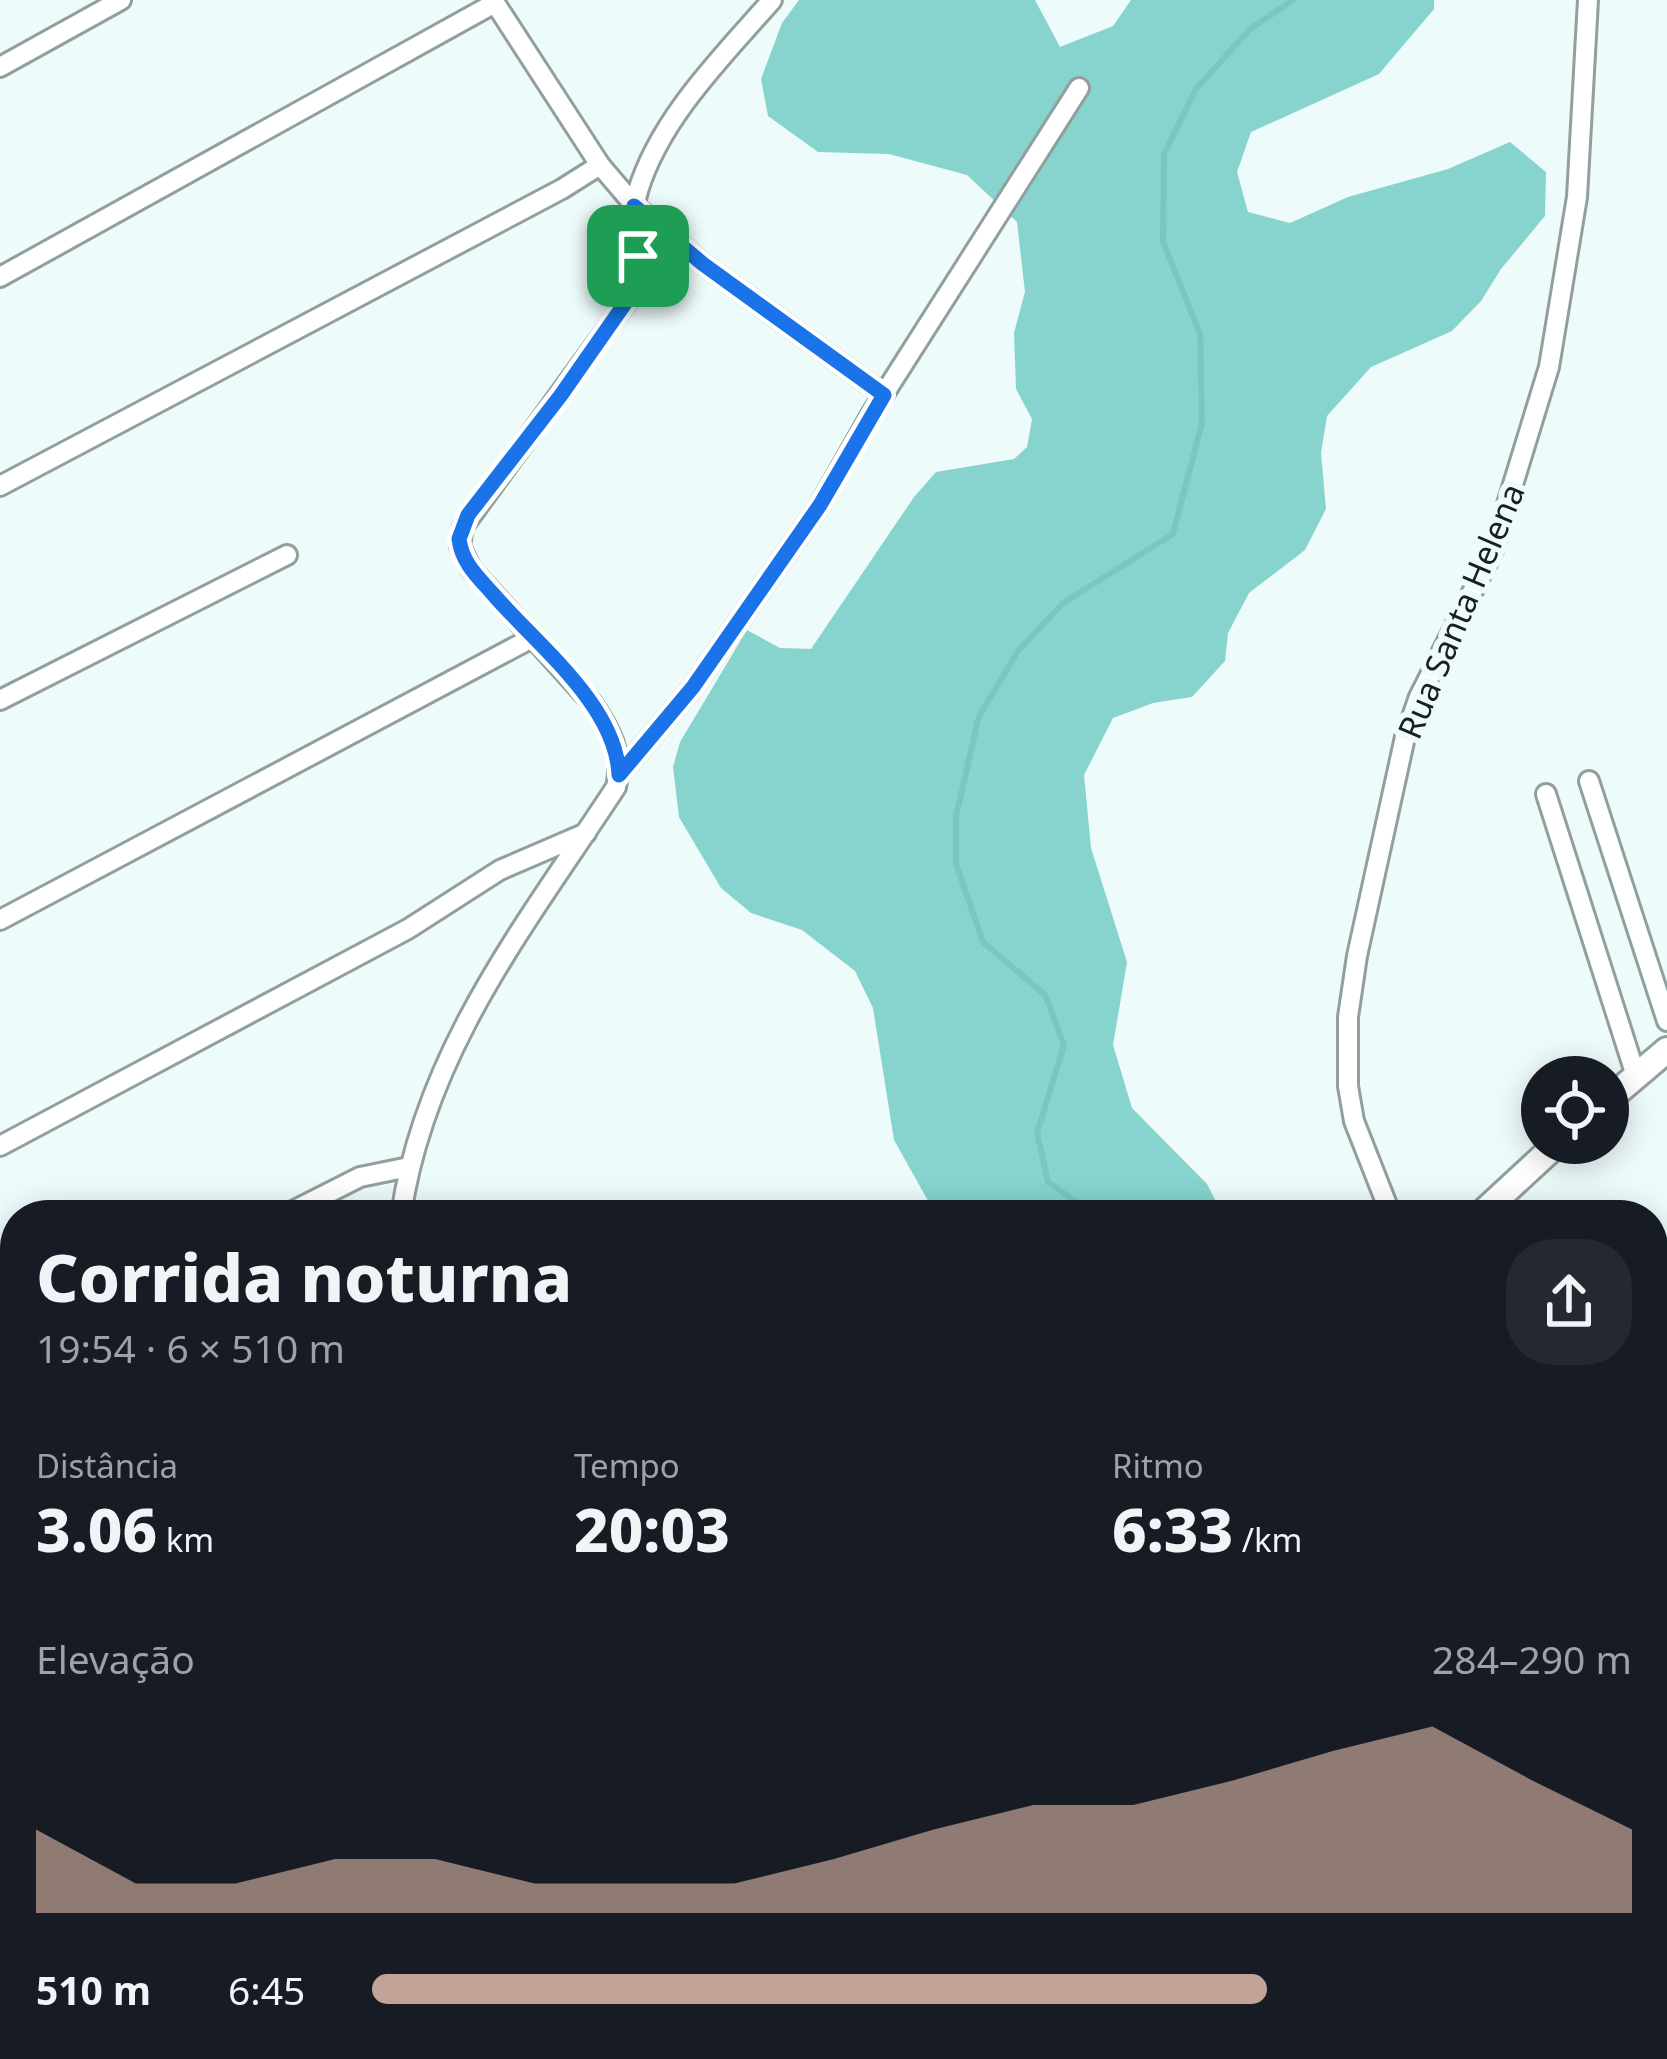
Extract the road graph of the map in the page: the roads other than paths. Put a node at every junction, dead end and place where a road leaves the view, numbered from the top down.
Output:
1 (122, 0) edge
2 (772, 0) edge
3 (1588, 0) edge
4 (494, 2) edge
5 (0, 67) edge
6 (1079, 88) dead end
7 (600, 165) junction
8 (634, 206) junction
9 (0, 277) edge
10 (884, 395) junction
11 (0, 486) edge
12 (287, 555) dead end
13 (532, 638) junction
14 (0, 700) edge
15 (619, 775) junction
16 (1589, 781) dead end
17 (1546, 794) dead end
18 (586, 833) junction
19 (0, 920) edge
20 (1667, 1021) edge
21 (1667, 1050) edge
22 (1636, 1076) junction
23 (1629, 1082) edge
24 (0, 1146) edge
25 (1535, 1164) edge
26 (409, 1167) junction
27 (315, 1200) edge
28 (404, 1200) edge
29 (1385, 1200) edge
30 (1496, 1200) edge

1 - 5 street
2 - 8 street
3 - 29 street, Rua Santa Helena
4 - 7 street
4 - 9 street
6 - 10 street
7 - 8 street
7 - 11 street
8 - 10 street
8 - 13 street
10 - 15 street
12 - 14 street
13 - 15 street
13 - 19 street
15 - 18 street
16 - 20 street
17 - 22 street
18 - 24 street
18 - 26 street
21 - 22 street
22 - 23 street
25 - 30 street
26 - 27 street
26 - 28 street

